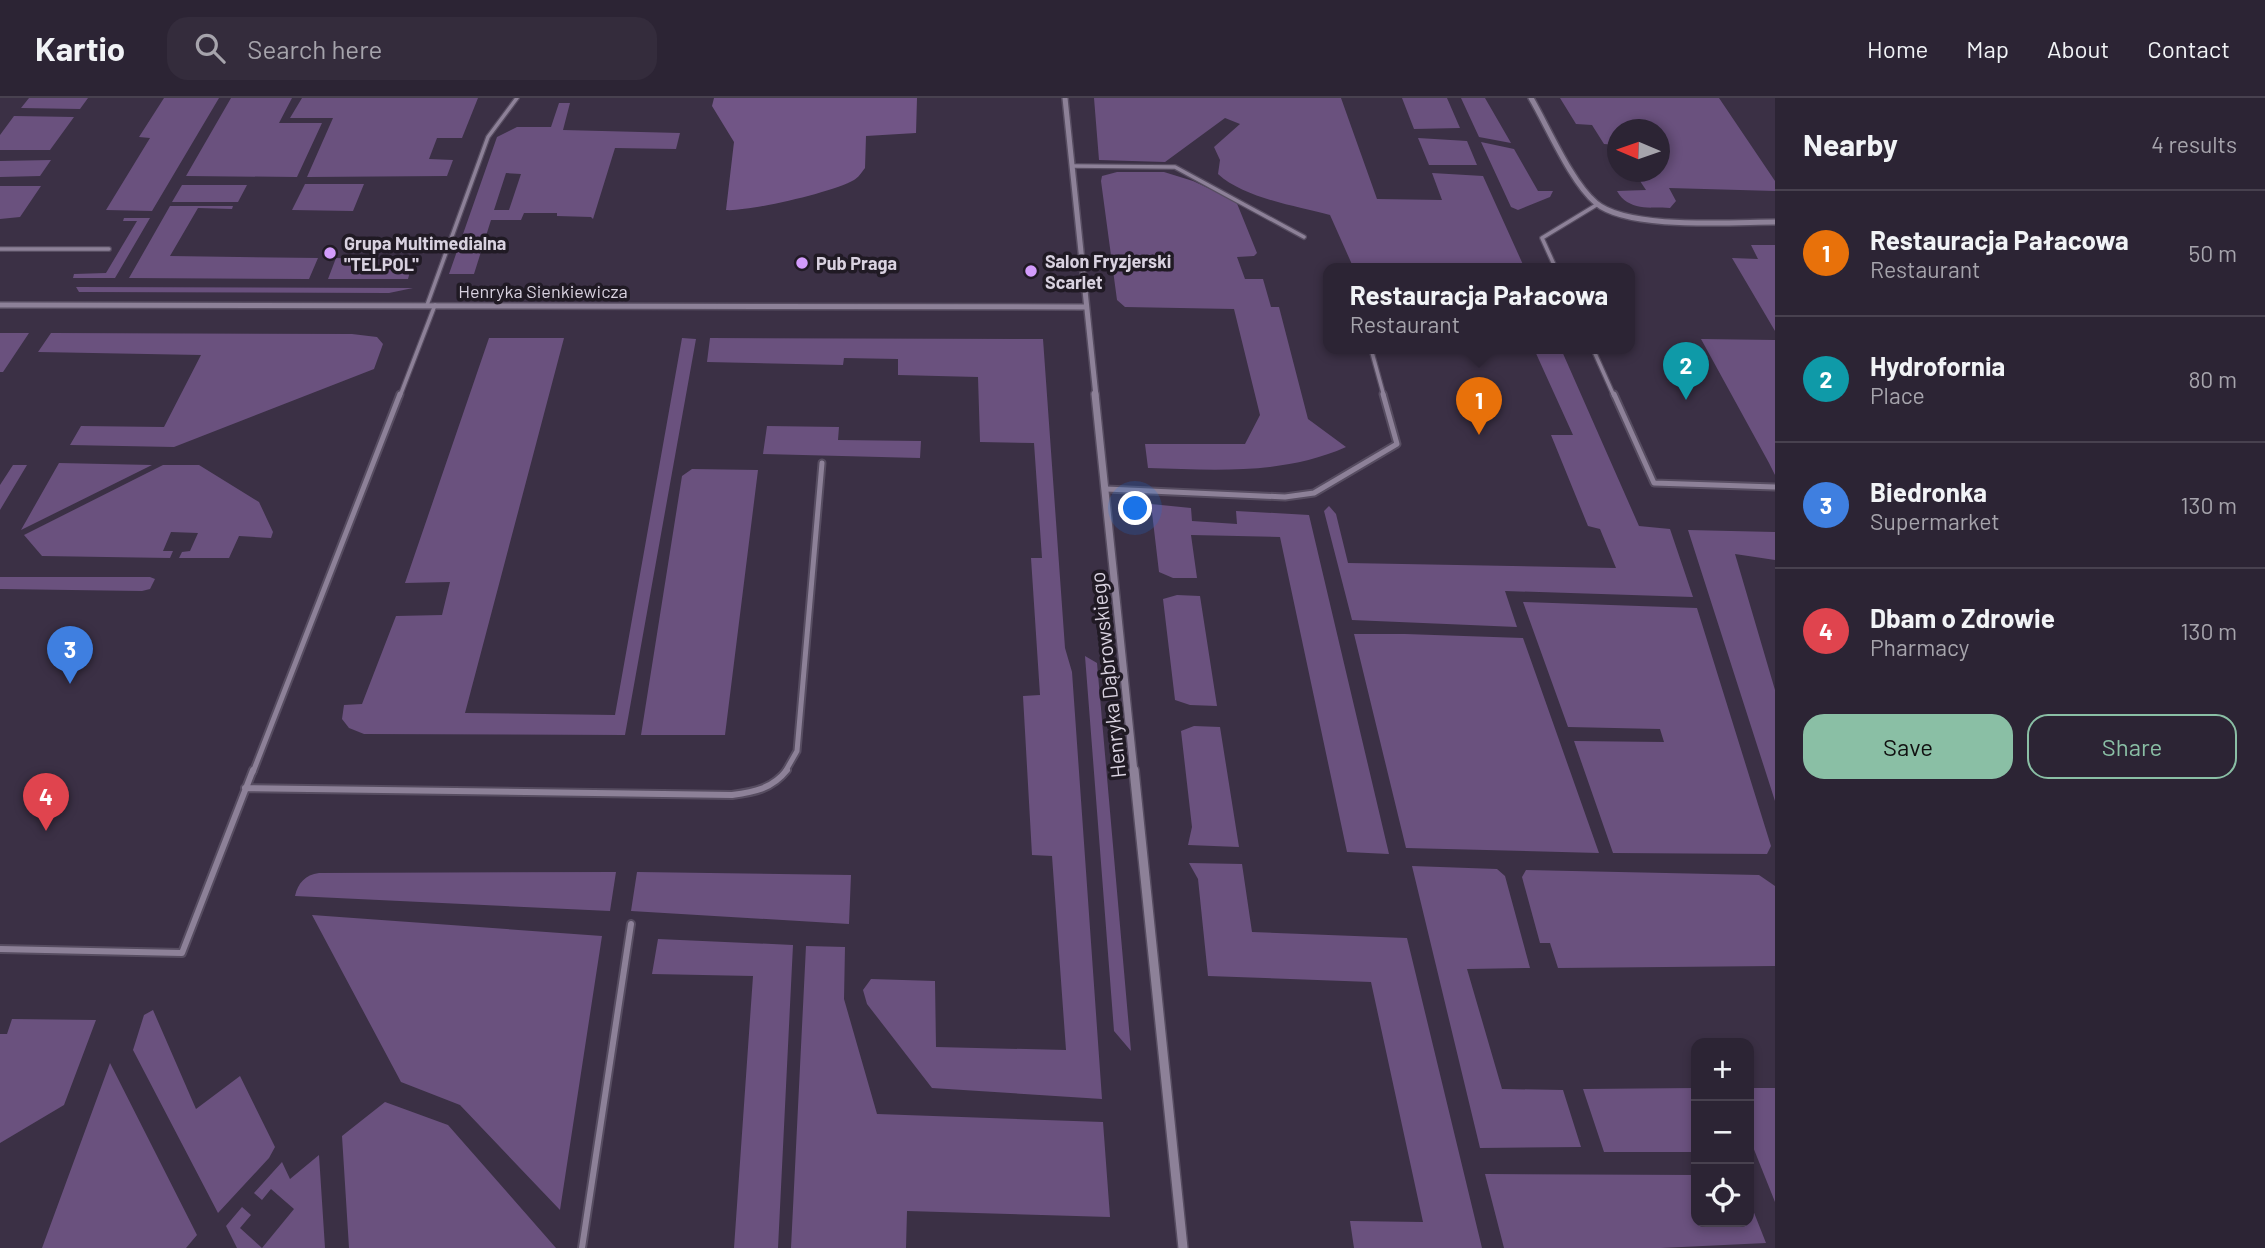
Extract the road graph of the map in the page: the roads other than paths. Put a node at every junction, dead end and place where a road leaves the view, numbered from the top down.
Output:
1 (517, 98) edge
2 (1065, 98) edge
3 (1531, 98) edge
4 (1072, 166) junction
5 (1598, 204) junction
6 (1775, 222) edge
7 (1304, 237) dead end
8 (0, 249) edge
9 (109, 249) dead end
10 (1553, 263) edge
11 (0, 305) edge
12 (426, 305) junction
13 (435, 305) junction
14 (1086, 307) junction
15 (1372, 354) edge
16 (1595, 354) edge
17 (822, 463) dead end
18 (1775, 487) edge
19 (1106, 489) junction
20 (245, 788) junction
21 (631, 925) dead end
22 (0, 949) edge
23 (582, 1248) edge
24 (1182, 1248) edge

1 - 12 lane
2 - 4 street, Henryka Dąbrowskiego
3 - 5 street
4 - 7 lane
4 - 14 street, Henryka Dąbrowskiego
5 - 6 street
5 - 10 lane
8 - 9 lane
11 - 12 street, Henryka Sienkiewicza
12 - 13 street, Henryka Sienkiewicza
13 - 14 street, Henryka Sienkiewicza
13 - 20 lane
14 - 19 street, Henryka Dąbrowskiego
15 - 19 lane
16 - 18 lane
17 - 20 lane
19 - 24 street, Henryka Dąbrowskiego
20 - 22 lane
21 - 23 lane

